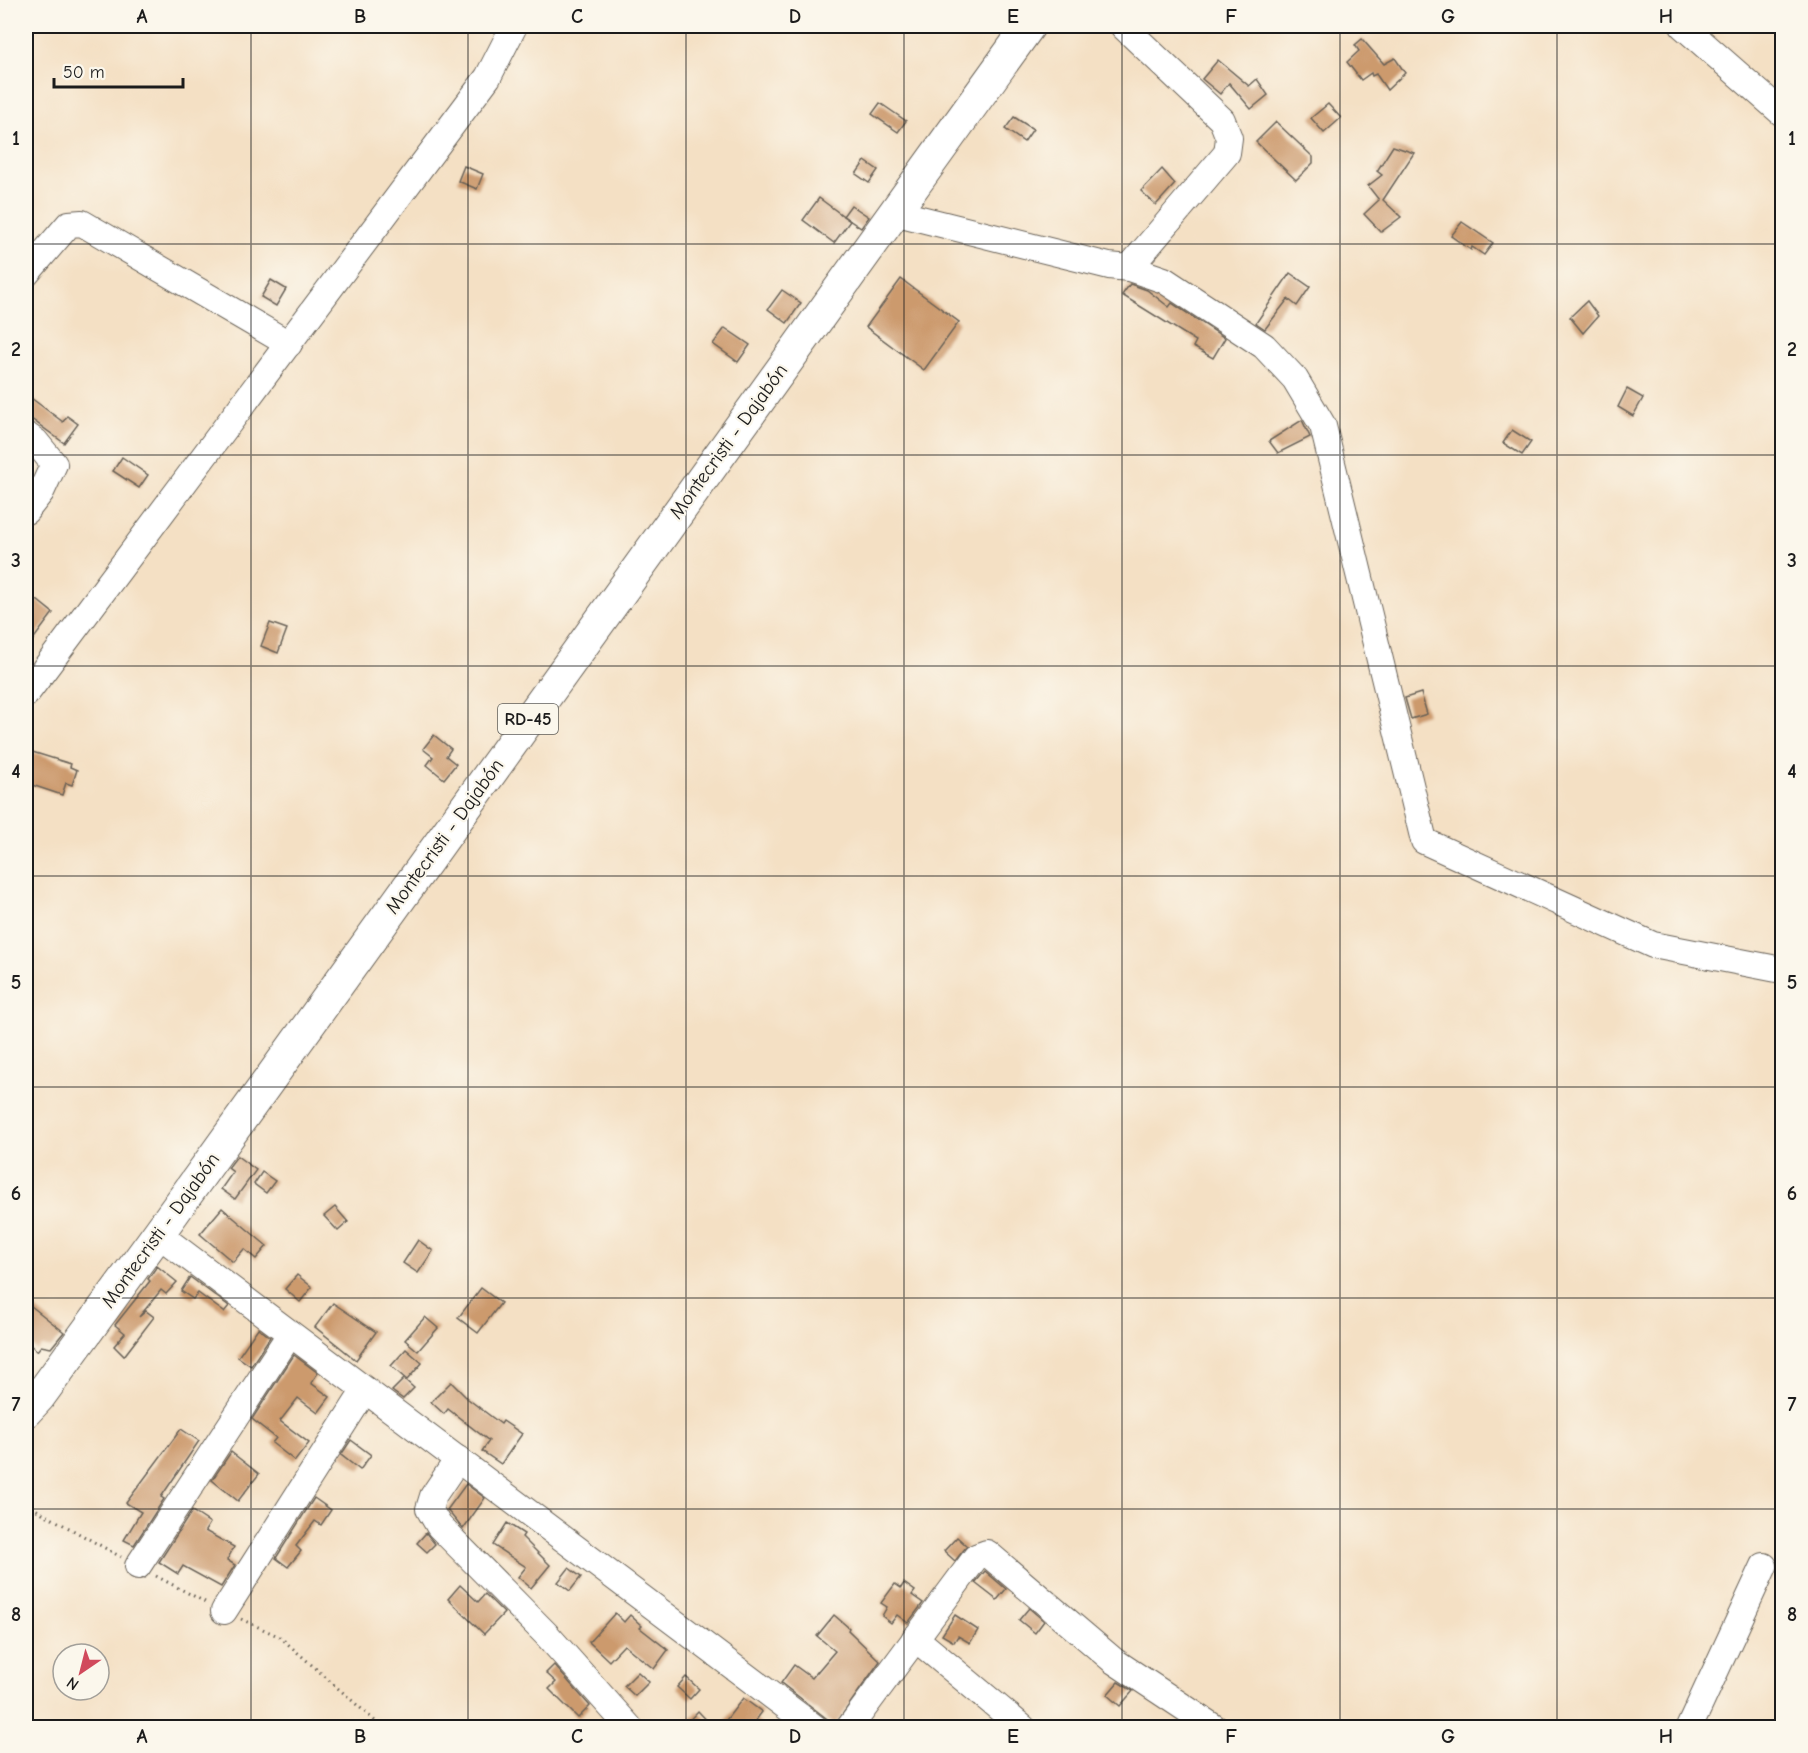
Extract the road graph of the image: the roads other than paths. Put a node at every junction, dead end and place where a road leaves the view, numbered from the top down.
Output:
1 (514, 26) edge
2 (1029, 26) edge
3 (1123, 26) edge
4 (1683, 26) edge
5 (1782, 113) edge
6 (893, 212) junction
7 (1129, 268) junction
8 (26, 274) edge
9 (289, 344) junction
10 (26, 435) edge
11 (26, 510) edge
12 (26, 694) edge
13 (1782, 970) edge
14 (158, 1234) junction
15 (290, 1334) junction
16 (365, 1390) junction
17 (26, 1411) edge
18 (458, 1459) junction
19 (138, 1566) dead end
20 (1764, 1566) dead end
21 (224, 1611) dead end
22 (915, 1638) junction
23 (630, 1728) edge
24 (815, 1728) edge
25 (849, 1728) edge
26 (1023, 1728) edge
27 (1215, 1728) edge
28 (1689, 1728) edge

1 - 9 street
2 - 6 main road, Montecristi - Dajabón / RD-45
3 - 7 street
4 - 5 street
6 - 7 street
6 - 14 main road, Montecristi - Dajabón / RD-45
7 - 13 street
8 - 9 street
9 - 12 street
10 - 11 street
14 - 15 street
14 - 17 main road, Montecristi - Dajabón / RD-45
15 - 16 street
15 - 19 street
16 - 18 street
16 - 21 street
18 - 23 street
18 - 24 street
20 - 28 street
22 - 25 street
22 - 26 street
22 - 27 street

